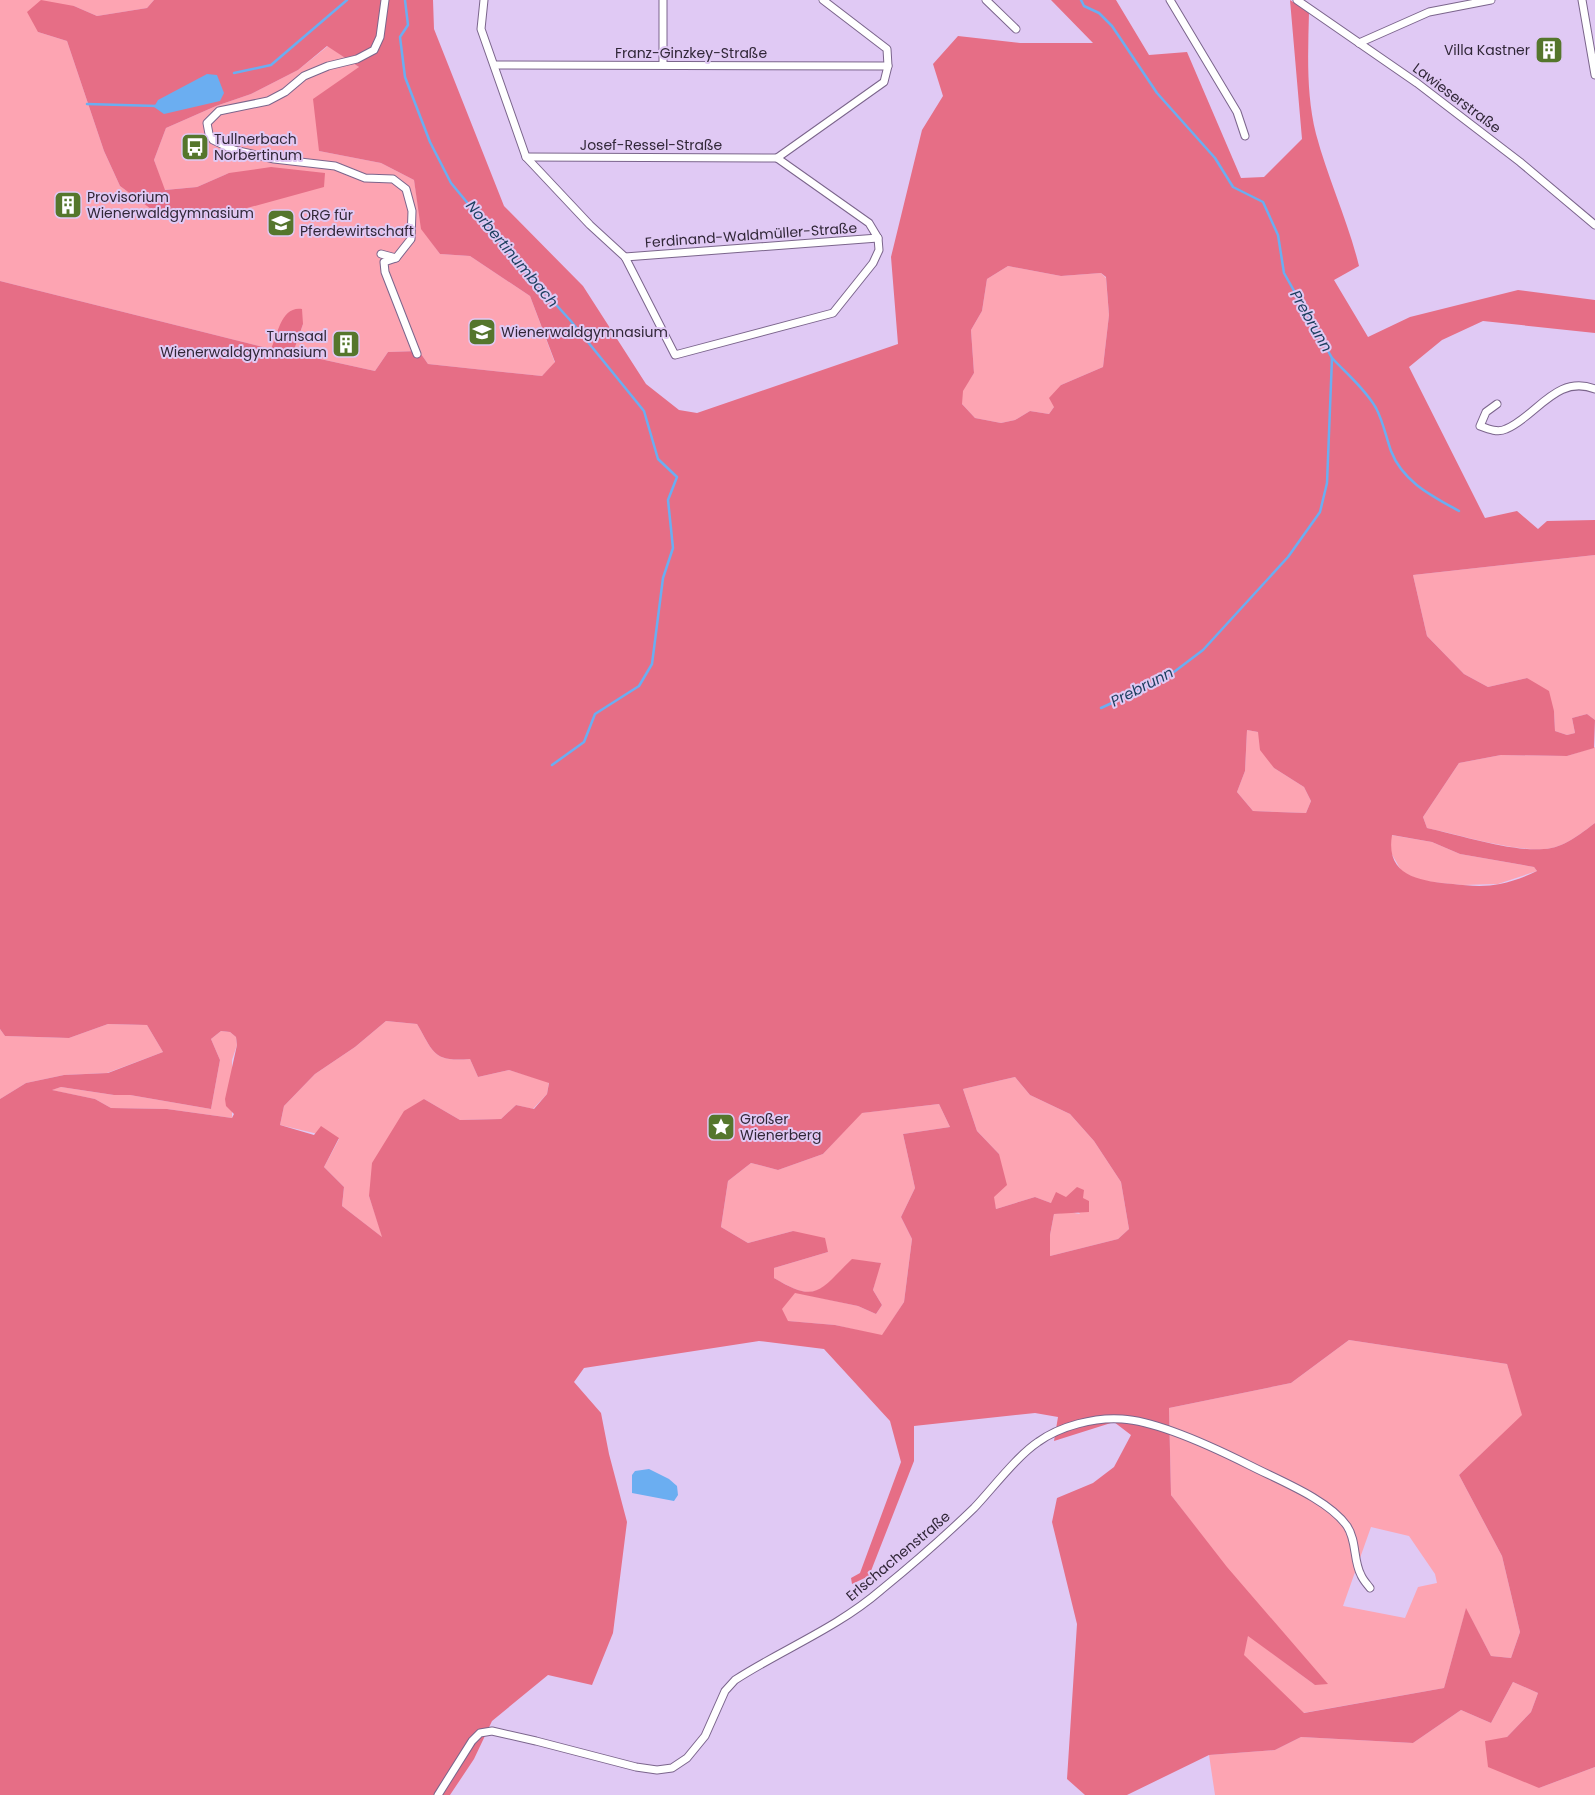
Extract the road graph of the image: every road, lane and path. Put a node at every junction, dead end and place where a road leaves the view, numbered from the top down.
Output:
1 (385, 0) edge
2 (484, 0) edge
3 (663, 0) edge
4 (823, 0) edge
5 (986, 0) edge
6 (1170, 0) edge
7 (1297, 0) edge
8 (1491, 0) edge
9 (1582, 0) edge
10 (1016, 30) dead end
11 (1358, 43) junction
12 (495, 65) junction
13 (663, 65) junction
14 (888, 66) junction
15 (1595, 75) edge
16 (1245, 136) dead end
17 (526, 157) junction
18 (777, 158) junction
19 (1595, 225) edge
20 (878, 238) junction
21 (381, 254) dead end
22 (625, 257) junction
23 (396, 258) junction
24 (418, 354) dead end
25 (1595, 389) edge
26 (1497, 404) dead end
27 (1370, 1588) dead end
28 (438, 1795) edge

1 - 23 street
2 - 12 street
3 - 13 street
4 - 14 street
5 - 10 street
6 - 16 street
7 - 11 street, Lawieserstraße
8 - 11 street
9 - 15 street
11 - 19 street, Lawieserstraße
12 - 13 street, Franz-Ginzkey-Straße
12 - 17 street
13 - 14 street, Franz-Ginzkey-Straße
14 - 18 street
17 - 18 street, Josef-Ressel-Straße
17 - 22 street
18 - 20 street
20 - 22 street, Ferdinand-Waldmüller-Straße
20 - 22 street
21 - 23 street
23 - 24 street
25 - 26 street
27 - 28 street, Erlschachenstraße

